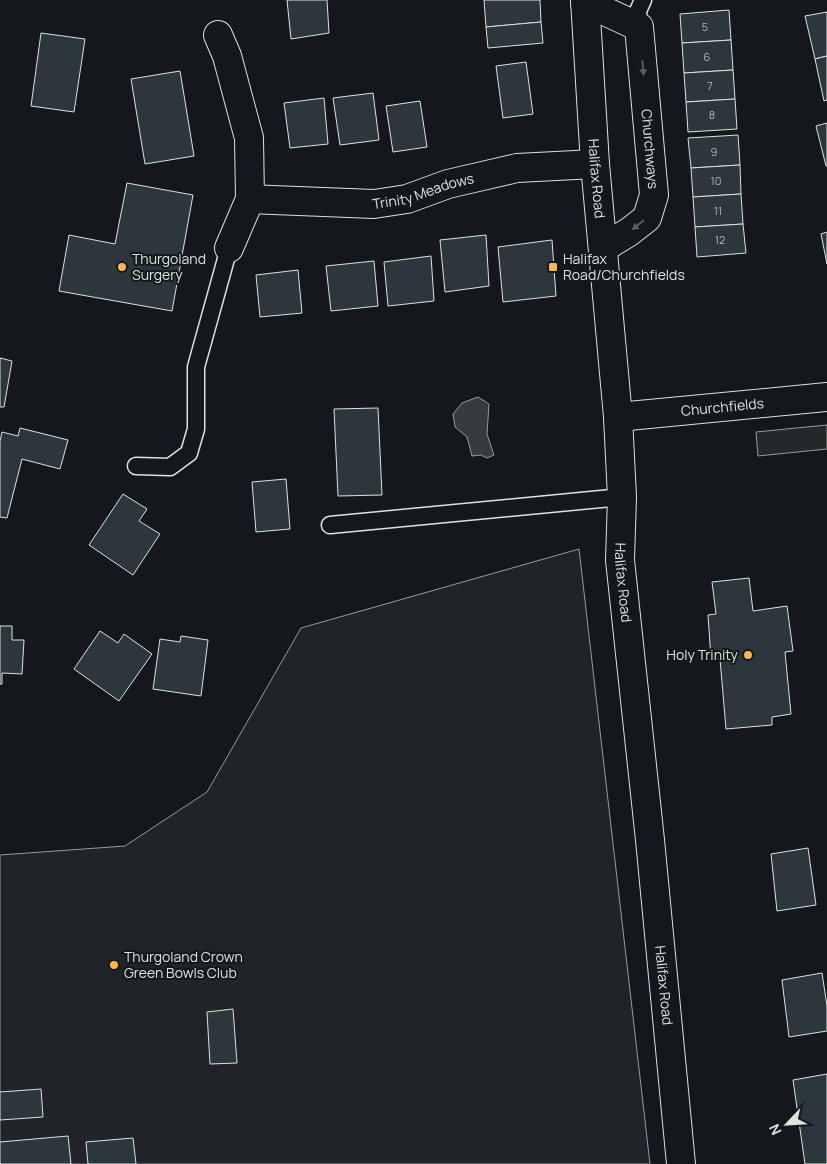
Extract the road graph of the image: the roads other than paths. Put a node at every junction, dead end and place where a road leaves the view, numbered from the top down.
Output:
1 (643, 0) edge
2 (585, 1) edge
3 (639, 26) junction
4 (218, 35) dead end
5 (595, 164) junction
6 (250, 199) junction
7 (229, 248) joint
8 (603, 248) junction
9 (827, 397) edge
10 (618, 416) junction
11 (136, 466) dead end
12 (622, 497) junction
13 (330, 525) dead end
14 (680, 1164) edge

1 - 3 lane, Churchways
2 - 3 main road
2 - 5 main road, Halifax Road
3 -> 8 main road, Churchways
4 - 6 main road
5 - 6 main road, Trinity Meadows
5 - 8 main road, Halifax Road
6 - 7 main road
7 - 11 lane
8 - 10 main road, Halifax Road
9 - 10 main road, Churchfields
10 - 12 main road, Halifax Road
12 - 13 lane
12 - 14 main road, Halifax Road

